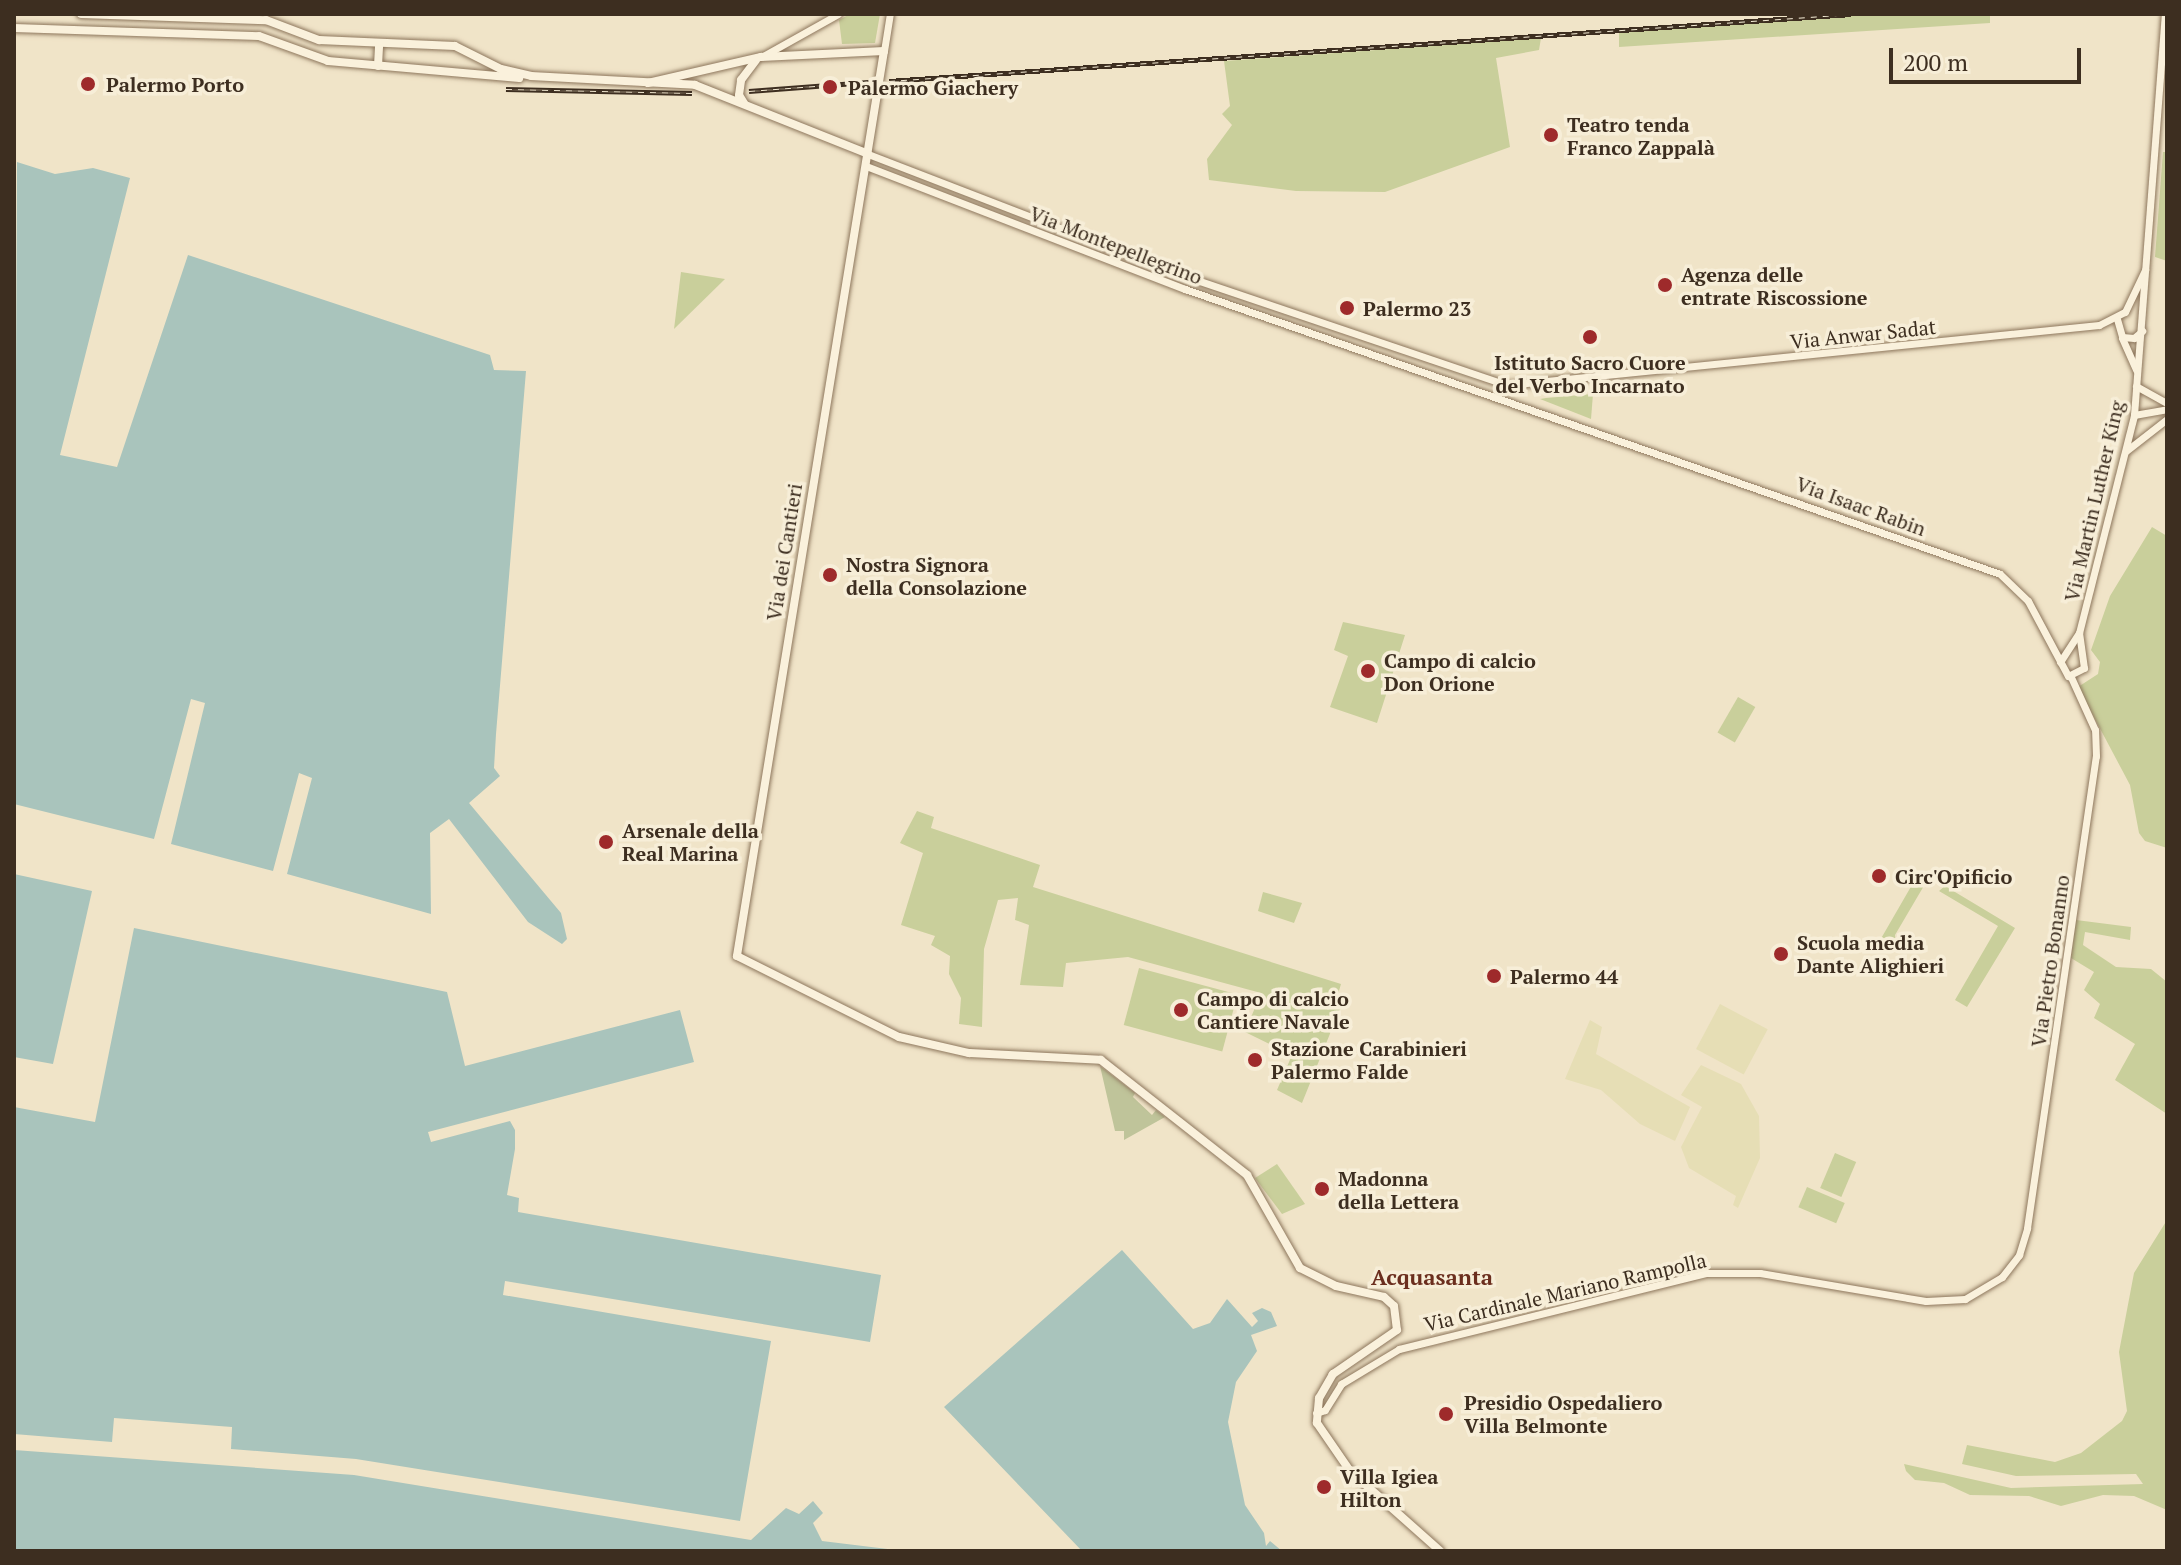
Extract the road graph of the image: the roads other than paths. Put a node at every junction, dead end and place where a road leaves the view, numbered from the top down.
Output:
1 (81, 14) edge
2 (838, 14) edge
3 (890, 14) edge
4 (2165, 14) edge
5 (14, 28) edge
6 (379, 44) junction
7 (884, 51) junction
8 (761, 57) junction
9 (378, 66) junction
10 (548, 78) junction
11 (648, 83) junction
12 (745, 104) junction
13 (868, 154) junction
14 (866, 166) junction
15 (899, 167) junction
16 (895, 177) junction
17 (2145, 270) junction
18 (2125, 312) junction
19 (2117, 319) junction
20 (2143, 325) junction
21 (1332, 326) junction
22 (2122, 337) junction
23 (1327, 338) junction
24 (2137, 376) junction
25 (1507, 385) joint
26 (2136, 386) junction
27 (2167, 403) edge
28 (2167, 409) edge
29 (2134, 415) junction
30 (2167, 419) edge
31 (1607, 434) joint
32 (2126, 451) junction
33 (2079, 633) junction
34 (2067, 651) junction
35 (2080, 653) junction
36 (2060, 664) junction
37 (2071, 677) junction
38 (2019, 1255) joint
39 (1316, 1413) junction
40 (1440, 1551) edge

1 - 6 main road
2 - 8 street
3 - 7 street
4 - 17 street, Via Martin Luther King
5 - 9 main road
6 - 9 main road
6 - 10 main road
7 - 8 main road
7 - 13 main road, Via dei Cantieri
8 - 11 main road
8 - 12 main road
9 - 10 main road
10 - 11 main road
11 - 12 main road
12 - 13 main road
13 - 14 main road, Via dei Cantieri
13 - 15 street, Via Montepellegrino
14 - 16 street, Via Montepellegrino
14 - 39 main road, Via dei Cantieri
15 - 16 street
15 - 21 street, Via Montepellegrino
16 - 23 street, Via Montepellegrino
17 - 18 street
17 - 20 street, Via Martin Luther King
18 - 19 street
18 - 20 street
19 - 22 street
19 - 25 street, Via Anwar Sadat
20 - 22 street
20 - 24 street, Via Martin Luther King
21 - 23 street
21 - 25 street, Via Montepellegrino
22 - 24 street
23 - 31 street, Via Montepellegrino
24 - 26 street, Via Martin Luther King
26 - 27 street
26 - 29 street, Via Martin Luther King
28 - 29 street
29 - 32 street, Via Martin Luther King
30 - 32 street
31 - 36 street, Via Isaac Rabin
32 - 33 street, Via Martin Luther King
33 - 34 street, Via Martin Luther King
33 - 35 street, Via Martin Luther King
34 - 35 street
34 - 36 street, Via Martin Luther King
35 - 37 street
36 - 37 street, Via Isaac Rabin
37 - 38 street, Via Pietro Bonanno
38 - 39 street, Via Cardinale Mariano Rampolla
39 - 40 main road

